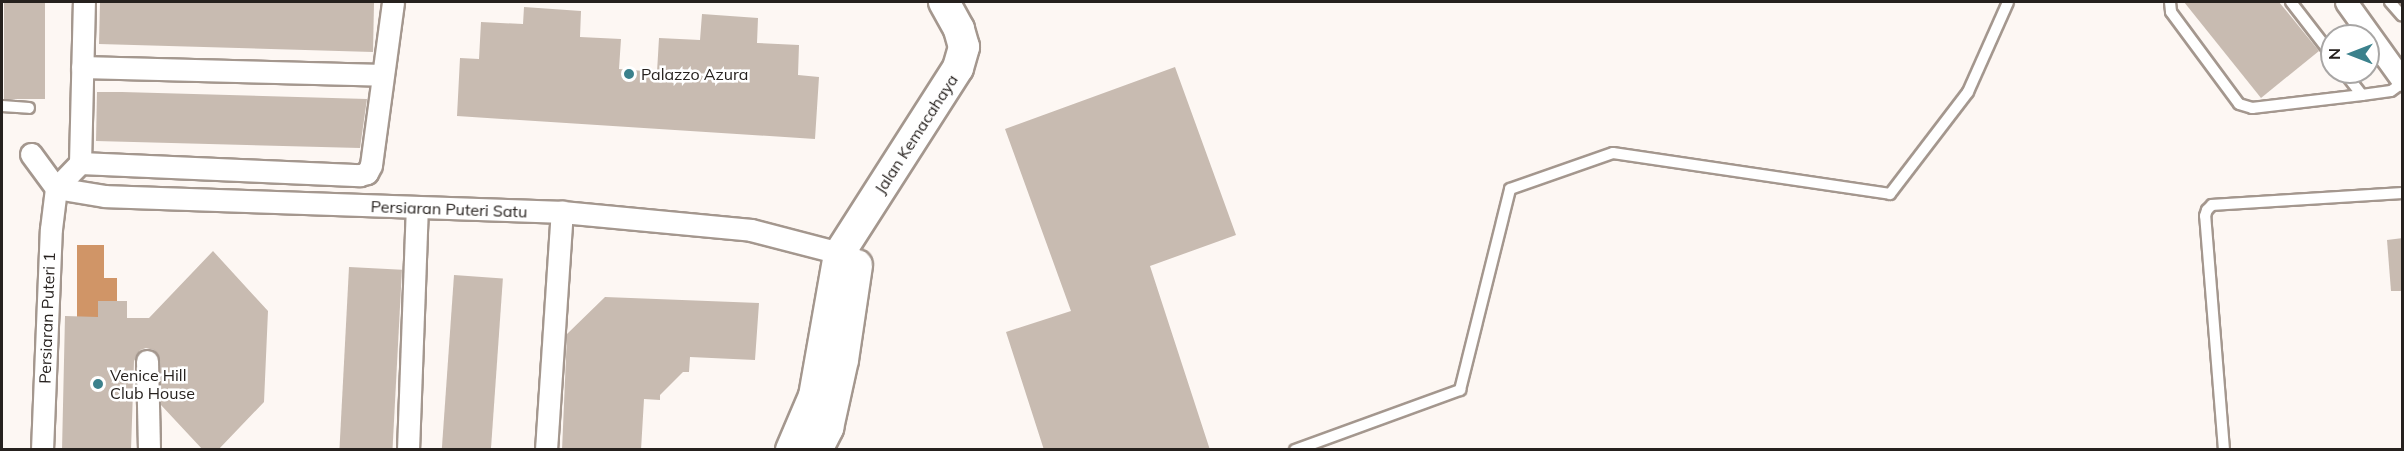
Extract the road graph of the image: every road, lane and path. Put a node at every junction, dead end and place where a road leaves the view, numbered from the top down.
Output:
1 (84, 2) edge
2 (393, 2) edge
3 (944, 2) edge
4 (2008, 2) edge
5 (2170, 2) edge
6 (2291, 2) edge
7 (2346, 2) edge
8 (2390, 2) edge
9 (2403, 16) edge
10 (2320, 40) edge
11 (82, 67) junction
12 (382, 75) junction
13 (2403, 81) edge
14 (2353, 84) edge
15 (2362, 95) junction
16 (2, 106) edge
17 (29, 108) dead end
18 (31, 154) dead end
19 (80, 163) junction
20 (56, 188) junction
21 (2403, 193) edge
22 (417, 209) junction
23 (562, 212) junction
24 (851, 247) junction
25 (147, 362) dead end
26 (42, 450) edge
27 (149, 450) edge
28 (408, 450) edge
29 (546, 450) edge
30 (791, 450) edge
31 (817, 450) edge
32 (1295, 450) edge
33 (2224, 450) edge

1 - 11 street
2 - 12 street
3 - 24 street, Jalan Kemacahaya
4 - 32 lane
5 - 15 lane
6 - 10 lane
7 - 13 street
8 - 9 lane
11 - 12 street
11 - 19 street
12 - 19 street
13 - 15 lane
14 - 15 lane
16 - 17 lane
18 - 20 street
19 - 20 street
20 - 22 street, Persiaran Puteri Satu
20 - 26 street, Persiaran Puteri 1
21 - 33 lane
22 - 23 street, Persiaran Puteri Satu
22 - 28 street
23 - 24 street, Persiaran Puteri Satu
23 - 29 street
24 - 30 street, Jalan Kemacahaya
24 - 31 street, Jalan Kemacahaya
25 - 27 street

